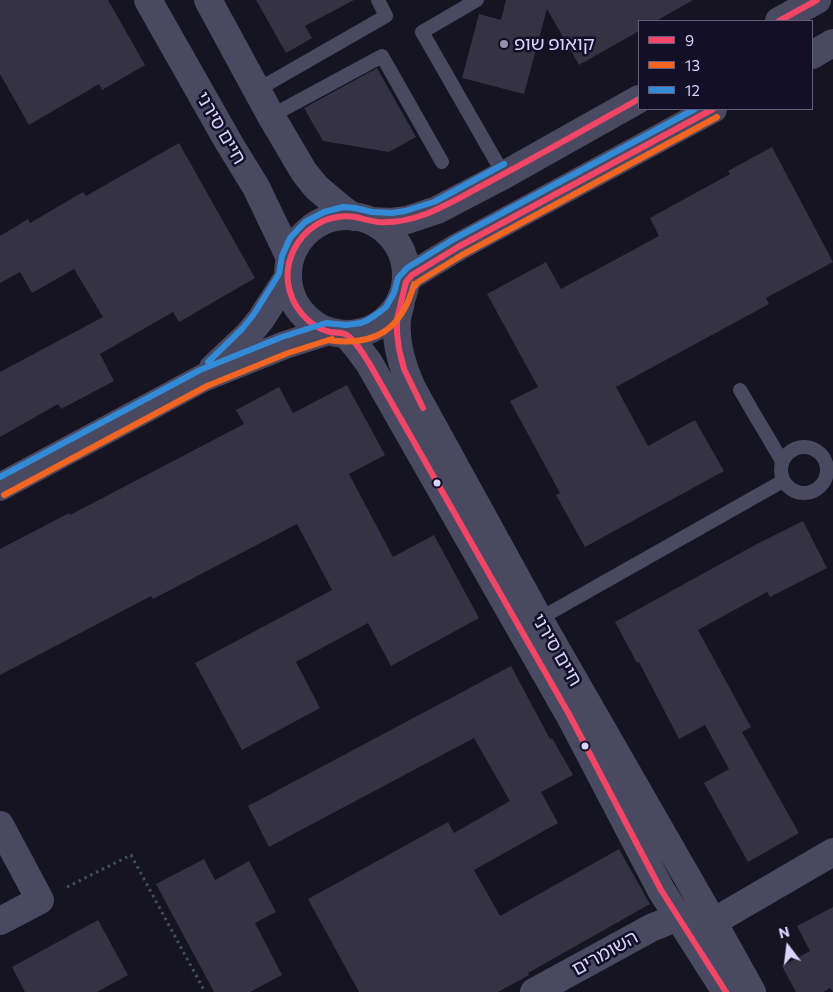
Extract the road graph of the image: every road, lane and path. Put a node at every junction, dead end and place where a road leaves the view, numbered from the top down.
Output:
1 (148, 0) edge
2 (208, 0) edge
3 (378, 0) edge
4 (477, 0) edge
5 (817, 0) edge
6 (781, 20) edge
7 (833, 43) edge
8 (813, 54) edge
9 (257, 90) junction
10 (638, 100) edge
11 (711, 110) edge
12 (271, 116) junction
13 (442, 162) dead end
14 (504, 175) junction
15 (362, 219) junction
16 (289, 268) junction
17 (404, 289) junction
18 (338, 333) junction
19 (203, 378) junction
20 (740, 390) dead end
21 (782, 460) junction
22 (783, 482) junction
23 (0, 488) edge
24 (539, 619) junction
25 (0, 825) edge
26 (833, 852) edge
27 (40, 900) junction
28 (678, 917) junction
29 (0, 921) edge
30 (713, 922) junction
31 (205, 992) edge
32 (534, 992) edge
33 (726, 992) edge
34 (752, 992) edge

1 - 16 street, חיים סירני
2 - 9 street
3 - 9 lane
4 - 14 lane
5 - 6 street
7 - 8 street
9 - 12 street
10 - 14 street
11 - 17 street
12 - 13 lane
12 - 15 street
14 - 15 street
15 - 16 street
15 - 17 street
16 - 18 street
16 - 19 street
17 - 18 street
17 - 24 street, חיים סירני
18 - 19 street
18 - 28 street, חיים סירני
19 - 23 street
20 - 21 lane
21 - 22 lane
21 - 22 lane
22 - 24 lane
24 - 30 street, חיים סירני
25 - 27 street
26 - 30 street
27 - 29 street
27 - 31 path
28 - 32 street, השומרים
28 - 33 street, חיים סירני
30 - 34 street, חיים סירני

